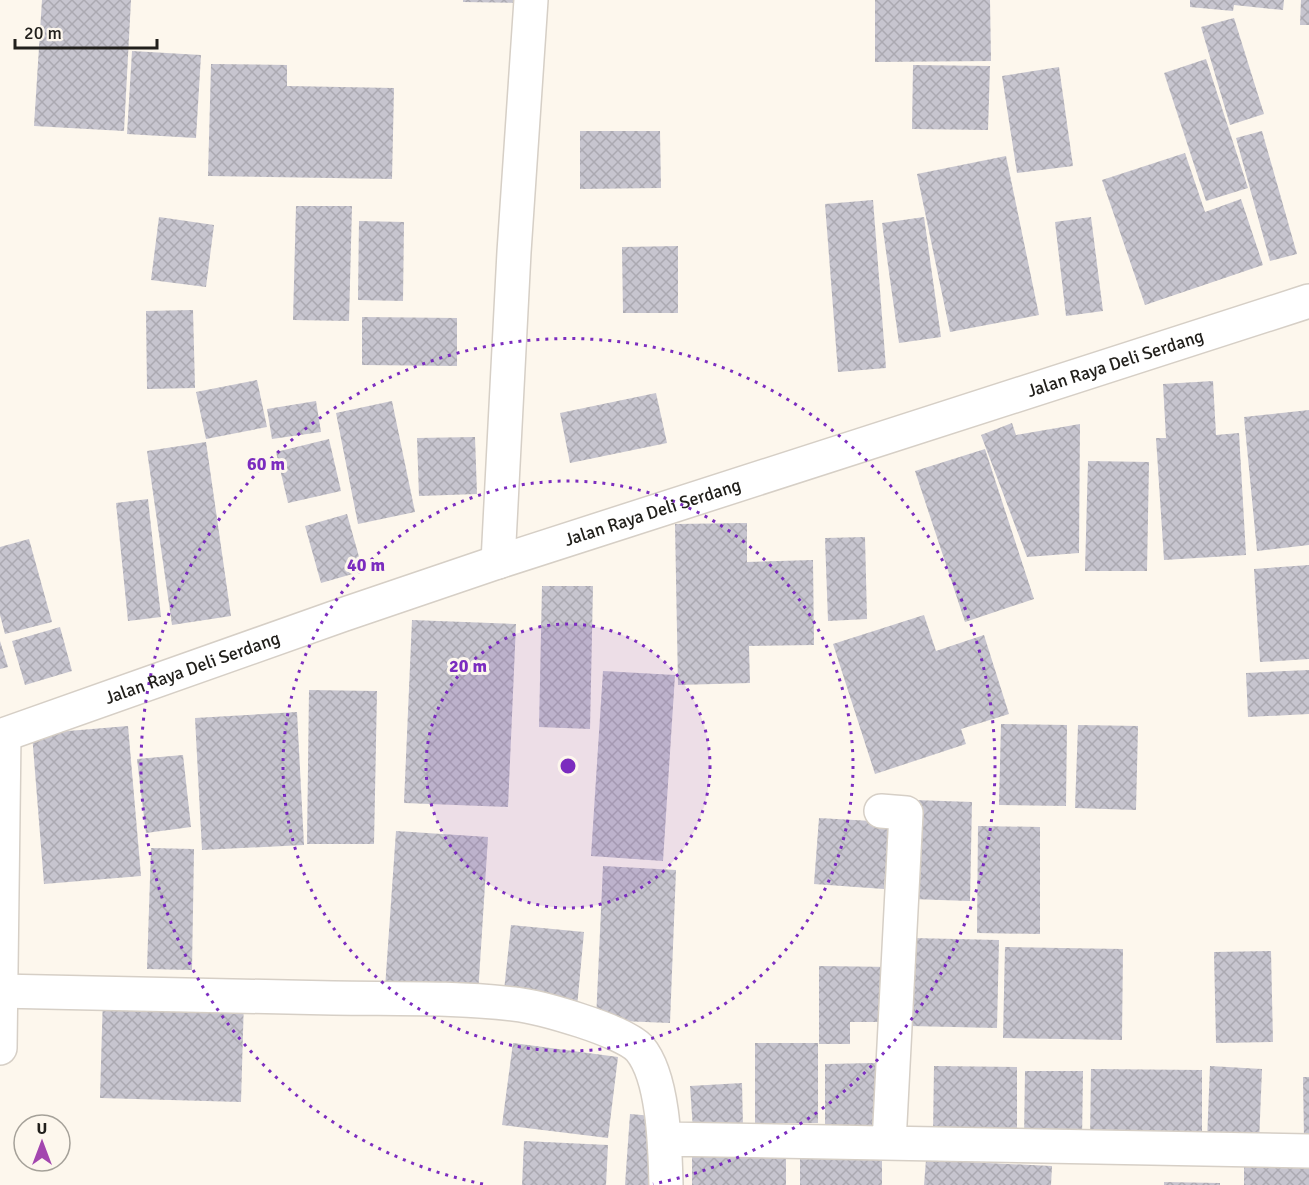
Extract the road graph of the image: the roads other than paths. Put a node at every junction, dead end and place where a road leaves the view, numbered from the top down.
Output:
1 (531, 0) edge
2 (1309, 301) edge
3 (498, 562) junction
4 (2, 736) edge
5 (881, 811) dead end
6 (2, 992) junction
7 (0, 1048) edge
8 (665, 1139) junction
9 (889, 1143) junction
10 (1309, 1151) edge
11 (666, 1185) edge

1 - 3 street
2 - 3 street, Jalan Raya Deli Serdang
3 - 4 street, Jalan Raya Deli Serdang
4 - 6 street
5 - 9 street
6 - 7 street
6 - 8 street
8 - 9 street
8 - 11 street
9 - 10 street

